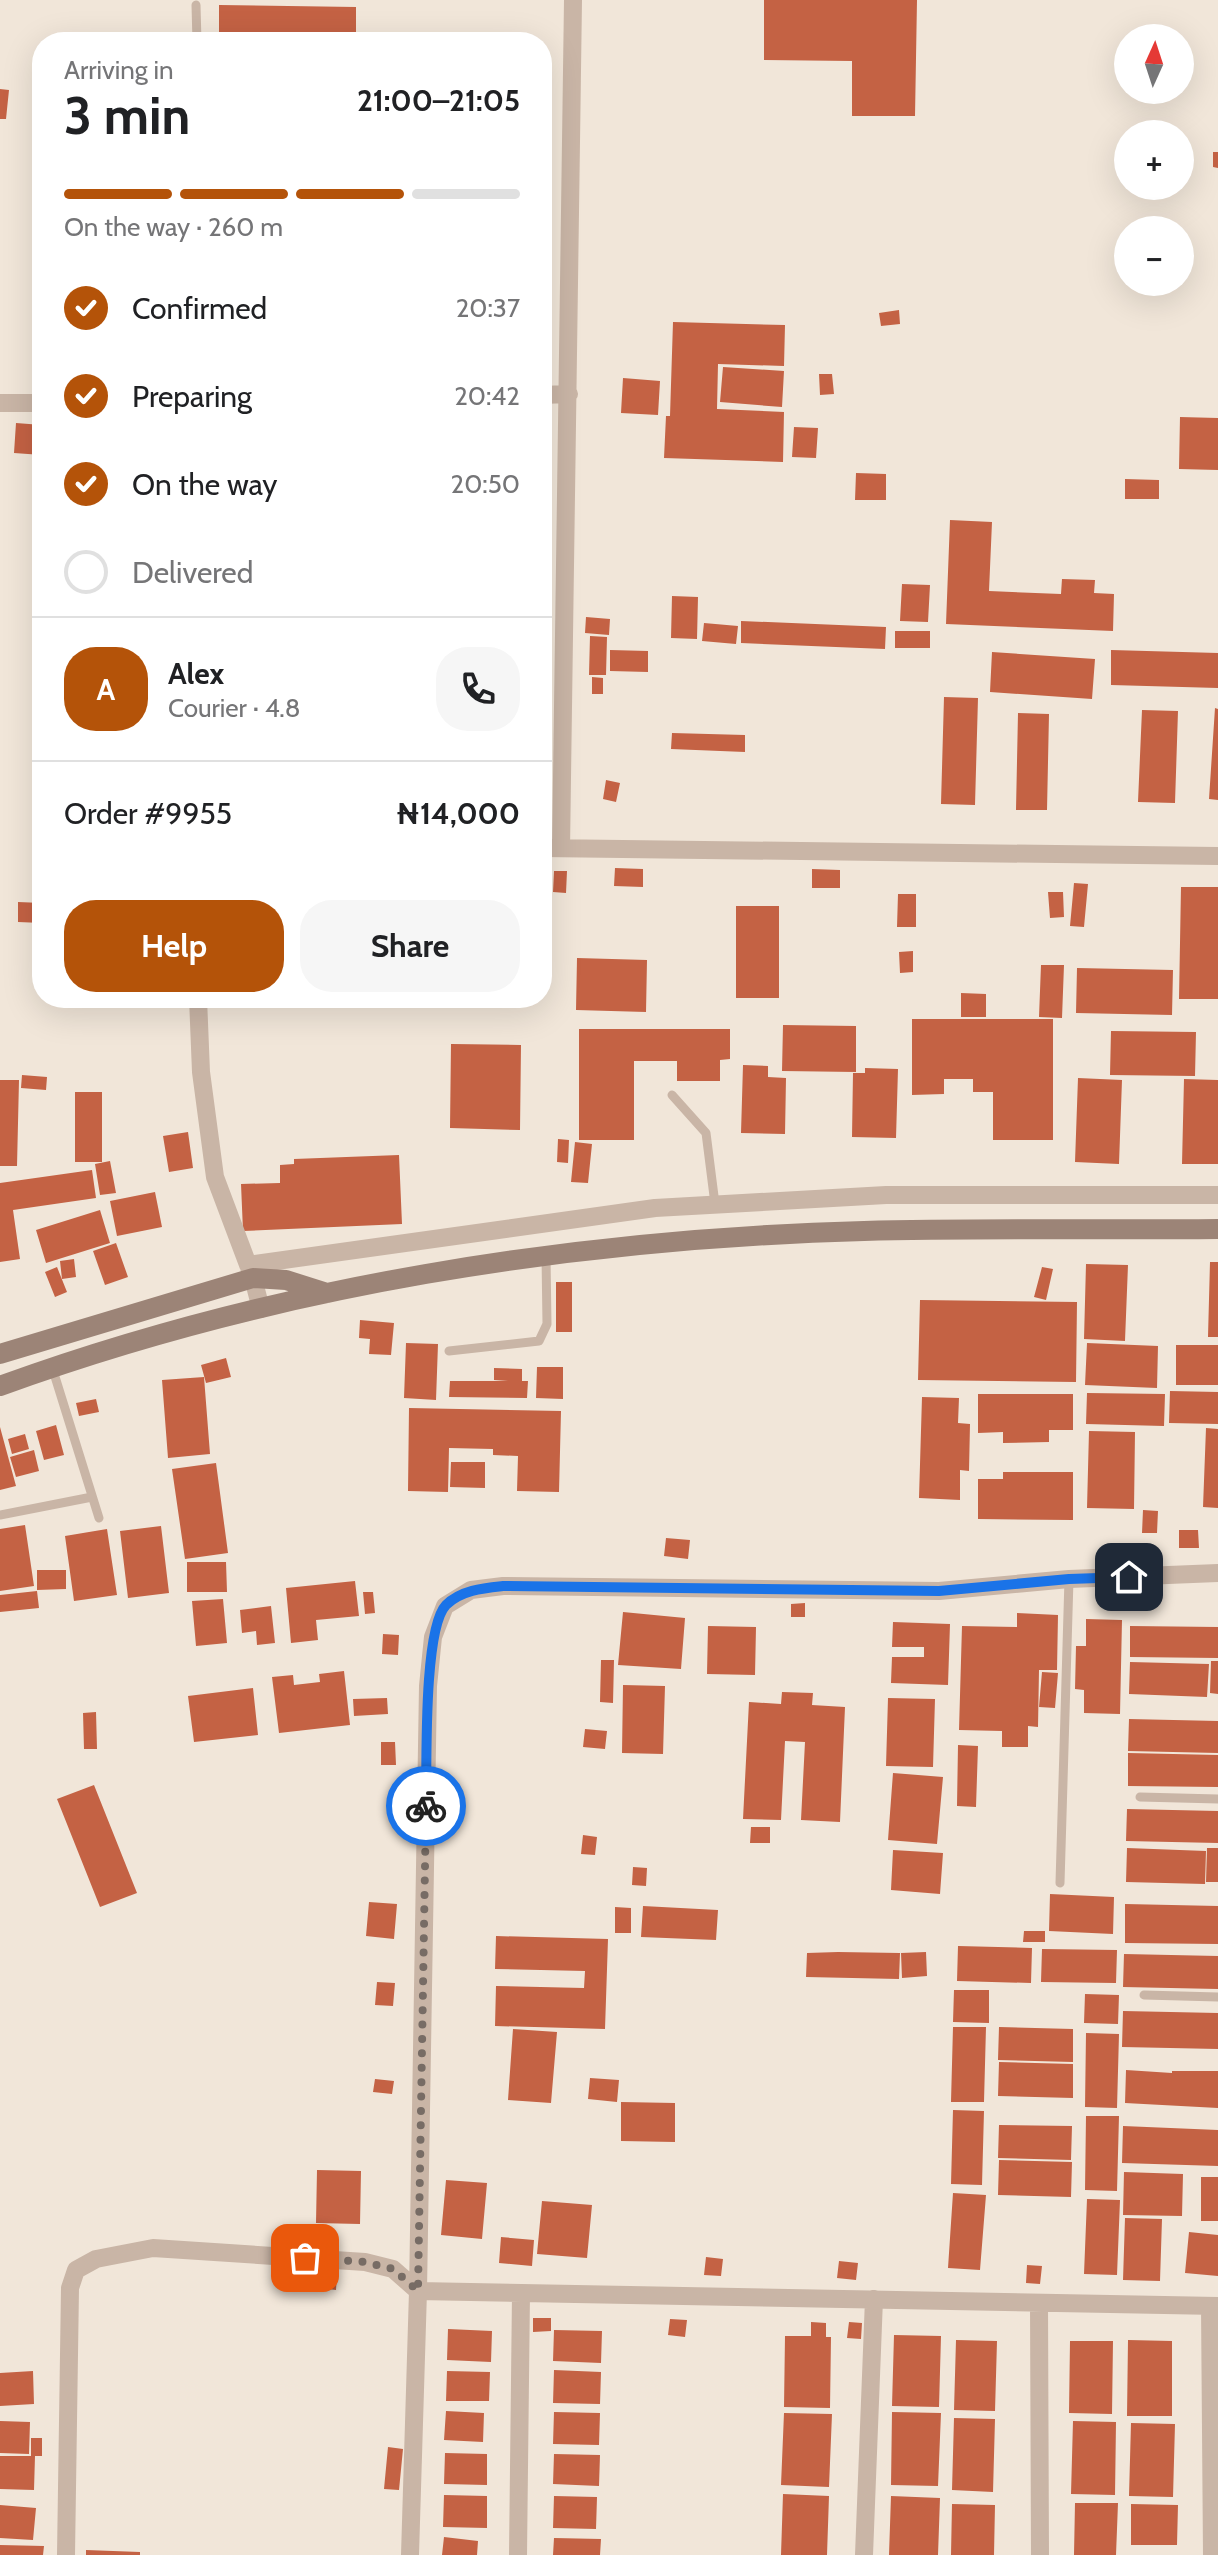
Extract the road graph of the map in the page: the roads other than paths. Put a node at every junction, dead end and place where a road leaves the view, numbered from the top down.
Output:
1 (573, 0) edge
2 (196, 5) dead end
3 (197, 32) edge
4 (569, 394) junction
5 (552, 395) edge
6 (0, 403) edge
7 (32, 403) edge
8 (552, 823) edge
9 (552, 848) edge
10 (1218, 856) edge
11 (198, 1008) edge
12 (672, 1095) dead end
13 (1218, 1195) edge
14 (715, 1204) junction
15 (1218, 1229) edge
16 (546, 1256) junction
17 (250, 1272) junction
18 (327, 1293) junction
19 (261, 1309) junction
20 (449, 1351) dead end
21 (0, 1354) edge
22 (52, 1367) junction
23 (0, 1386) edge
24 (92, 1497) junction
25 (0, 1515) edge
26 (99, 1518) dead end
27 (1218, 1573) edge
28 (1069, 1579) junction
29 (1140, 1797) dead end
30 (1218, 1799) edge
31 (1060, 1883) dead end
32 (1144, 1995) dead end
33 (1218, 1997) edge
34 (418, 2291) junction
35 (521, 2293) junction
36 (874, 2299) junction
37 (1039, 2303) junction
38 (1214, 2306) edge
39 (66, 2555) edge
40 (410, 2555) edge
41 (518, 2555) edge
42 (864, 2555) edge
43 (1040, 2555) edge
44 (1212, 2555) edge

1 - 4 street
2 - 3 lane
4 - 5 street
4 - 8 street
6 - 7 street
9 - 10 street
11 - 17 street
12 - 14 lane
13 - 14 street
14 - 17 street
15 - 16 main road
16 - 18 main road
16 - 20 lane
17 - 18 main road
17 - 19 street
17 - 21 main road
18 - 19 main road
19 - 22 main road
22 - 23 main road
22 - 24 lane
24 - 25 lane
24 - 26 lane
27 - 28 street
28 - 31 lane
28 - 34 street
29 - 30 lane
32 - 33 lane
34 - 35 street
34 - 39 street
34 - 40 street
35 - 36 street
35 - 41 street
36 - 37 street
36 - 42 street
37 - 38 street
37 - 43 street
38 - 44 street

